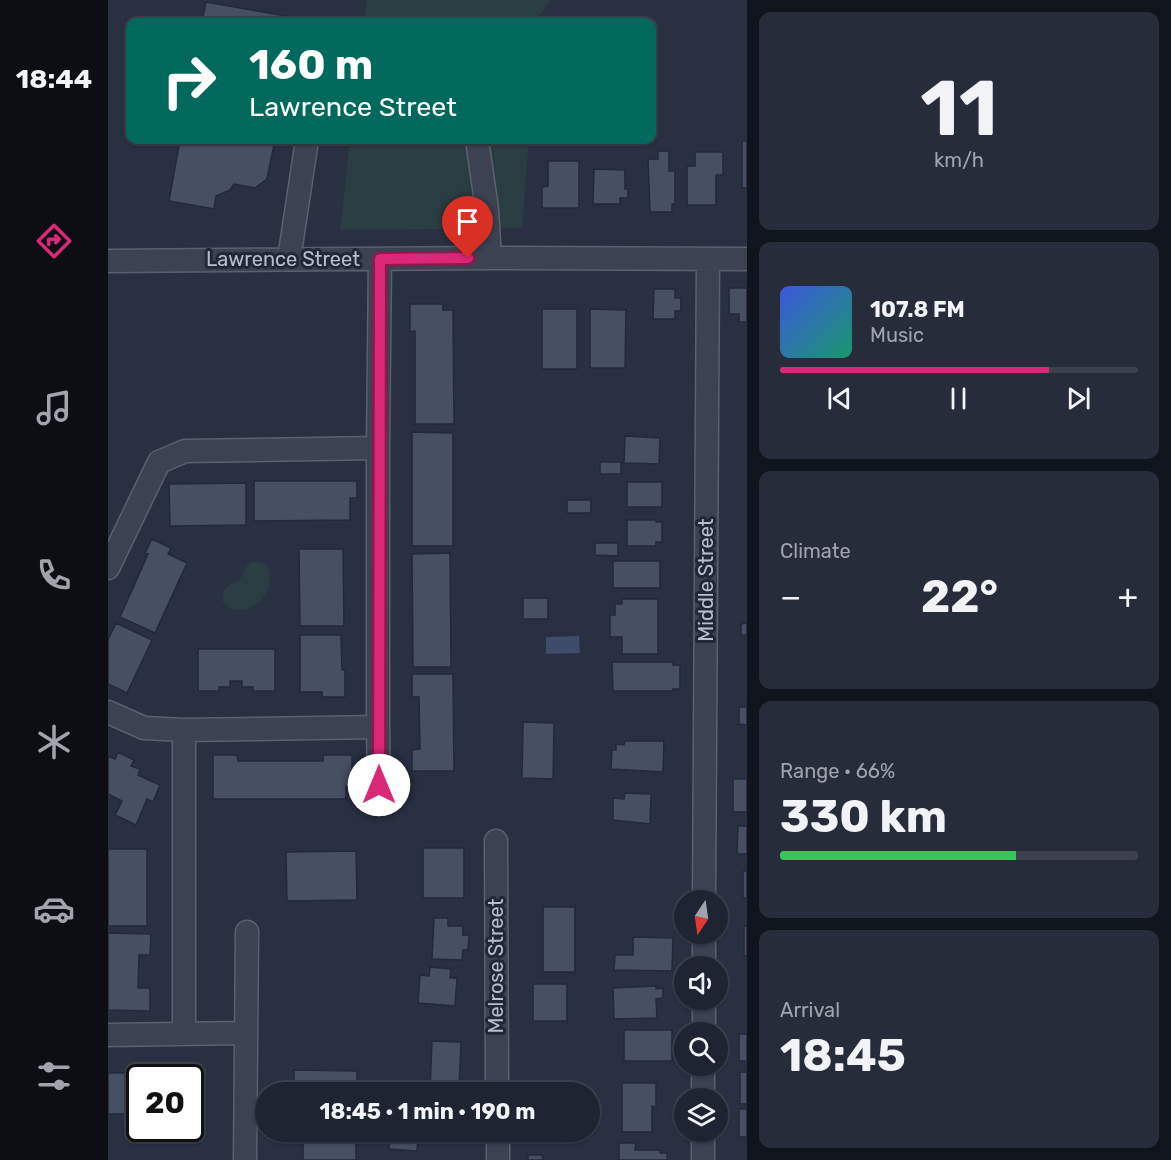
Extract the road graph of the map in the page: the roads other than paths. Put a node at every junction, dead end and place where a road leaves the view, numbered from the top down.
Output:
1 (306, 144) edge
2 (478, 144) edge
3 (289, 258) junction
4 (490, 258) junction
5 (380, 259) junction
6 (708, 259) junction
7 (747, 259) edge
8 (108, 261) edge
9 (378, 448) junction
10 (108, 568) edge
11 (108, 712) edge
12 (378, 727) junction
13 (184, 730) junction
14 (379, 785) dead end
15 (496, 841) dead end
16 (704, 890) edge
17 (247, 933) dead end
18 (184, 1034) junction
19 (245, 1034) junction
20 (108, 1035) edge
21 (497, 1082) edge
22 (498, 1142) edge
23 (703, 1142) edge
24 (245, 1160) edge
25 (498, 1160) edge
26 (703, 1160) edge

1 - 3 street
2 - 4 street
3 - 5 street, Lawrence Street
3 - 8 street, Lawrence Street
4 - 5 street, Lawrence Street
4 - 6 street, Lawrence Street
5 - 9 street
6 - 7 street, Lawrence Street
6 - 16 street, Middle Street
9 - 10 street
9 - 12 street
11 - 13 street
12 - 13 street
12 - 14 street
13 - 18 street
15 - 21 street, Melrose Street
17 - 19 street
18 - 19 street
18 - 20 street
19 - 24 street
22 - 25 street
23 - 26 street

